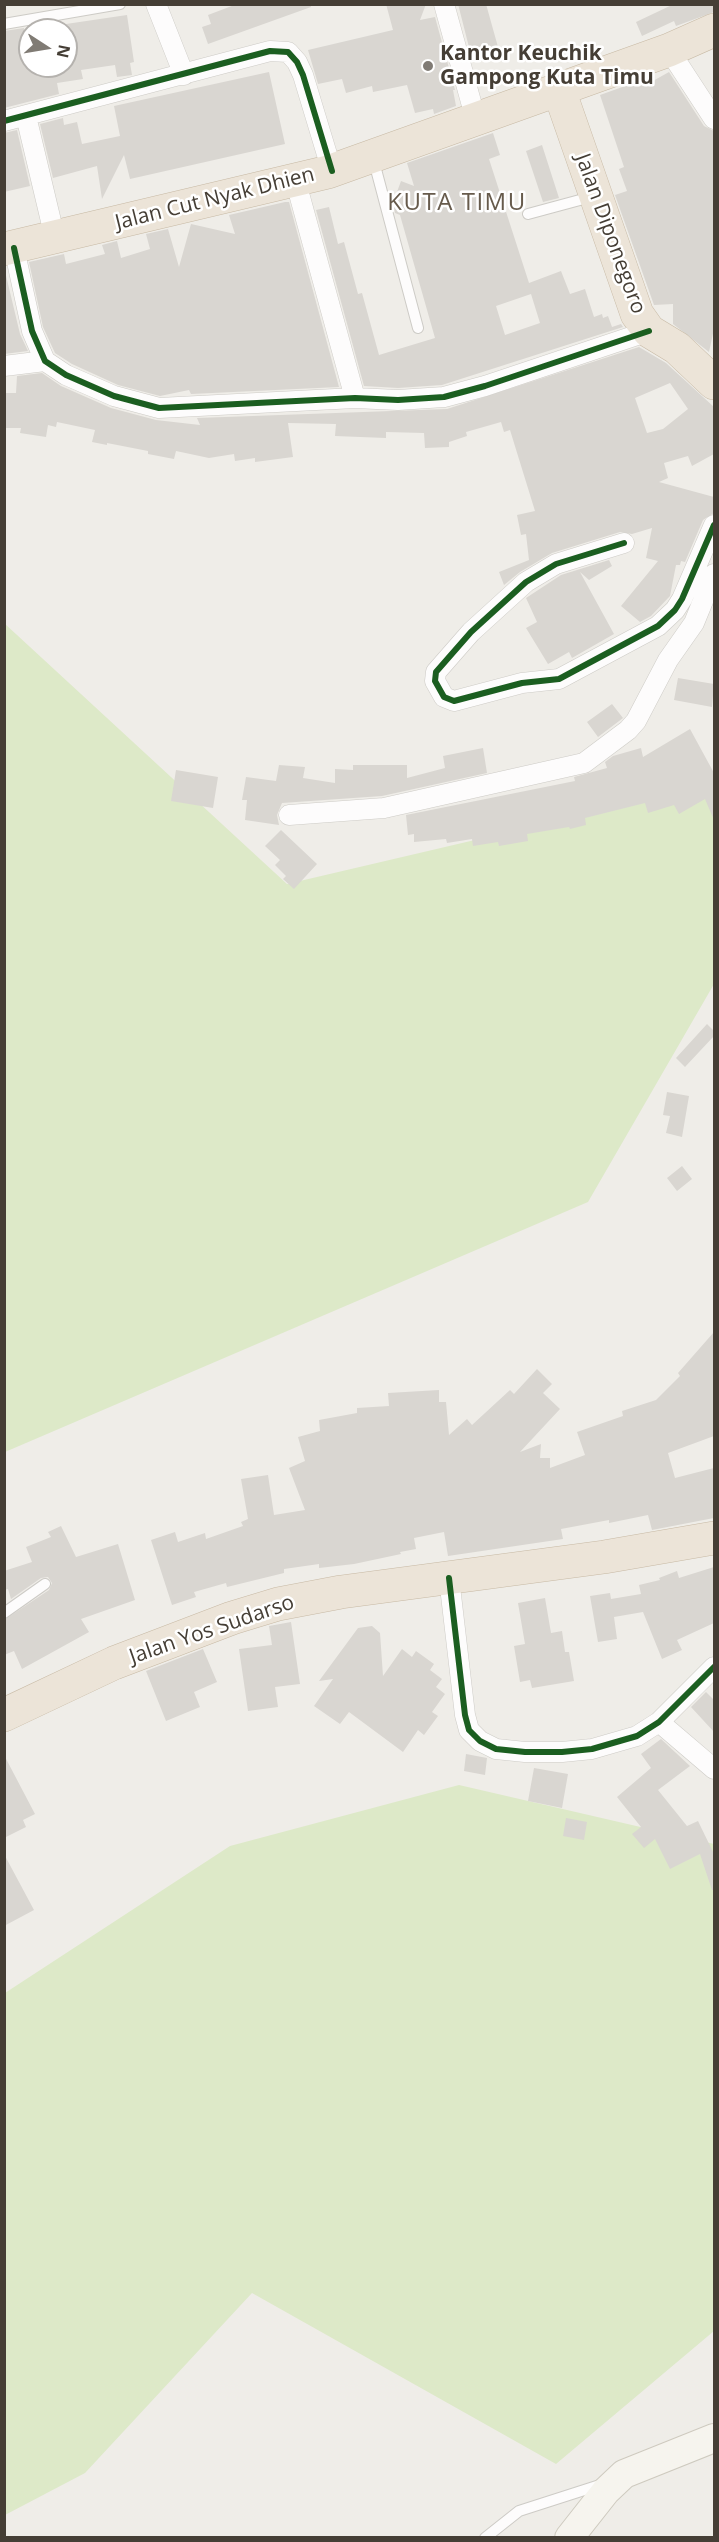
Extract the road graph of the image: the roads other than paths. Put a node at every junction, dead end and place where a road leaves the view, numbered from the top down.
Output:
1 (120, 4) edge
2 (156, 4) edge
3 (444, 4) edge
4 (4, 24) edge
5 (714, 30) edge
6 (669, 50) junction
7 (184, 75) junction
8 (559, 90) junction
9 (26, 116) junction
10 (714, 119) edge
11 (476, 120) junction
12 (4, 121) edge
13 (373, 158) junction
14 (332, 171) junction
15 (295, 179) junction
16 (594, 196) junction
17 (528, 214) dead end
18 (55, 238) junction
19 (9, 248) edge
20 (418, 328) dead end
21 (649, 331) junction
22 (45, 362) junction
23 (4, 366) edge
24 (714, 383) edge
25 (355, 398) junction
26 (714, 525) edge
27 (624, 543) dead end
28 (714, 574) edge
29 (290, 815) dead end
30 (714, 1538) edge
31 (449, 1578) junction
32 (45, 1584) dead end
33 (4, 1613) edge
34 (714, 1667) edge
35 (4, 1715) edge
36 (659, 1722) junction
37 (714, 1769) edge
38 (714, 2438) edge
39 (615, 2481) junction
40 (485, 2538) edge
41 (569, 2538) edge

1 - 4 lane
2 - 7 street
3 - 11 street
5 - 6 highway, Jalan Cut Nyak Dhien
6 - 8 highway, Jalan Cut Nyak Dhien
6 - 10 street
7 - 9 street
7 - 14 street
8 - 11 highway, Jalan Cut Nyak Dhien
8 - 16 highway, Jalan Diponegoro
9 - 12 street
9 - 18 street
11 - 13 highway, Jalan Cut Nyak Dhien
13 - 14 highway, Jalan Cut Nyak Dhien
13 - 20 lane
14 - 15 highway, Jalan Cut Nyak Dhien
15 - 18 highway, Jalan Cut Nyak Dhien
15 - 25 street
16 - 17 lane
16 - 21 highway, Jalan Diponegoro
18 - 19 highway, Jalan Cut Nyak Dhien
19 - 22 street
21 - 24 highway, Jalan Diponegoro
21 - 25 street
22 - 23 street
22 - 25 street
26 - 27 street
28 - 29 street
30 - 31 highway, Jalan Yos Sudarso
31 - 35 highway, Jalan Yos Sudarso
31 - 36 street
32 - 33 lane
34 - 36 street
36 - 37 street
38 - 39 street
39 - 40 lane
39 - 41 street

